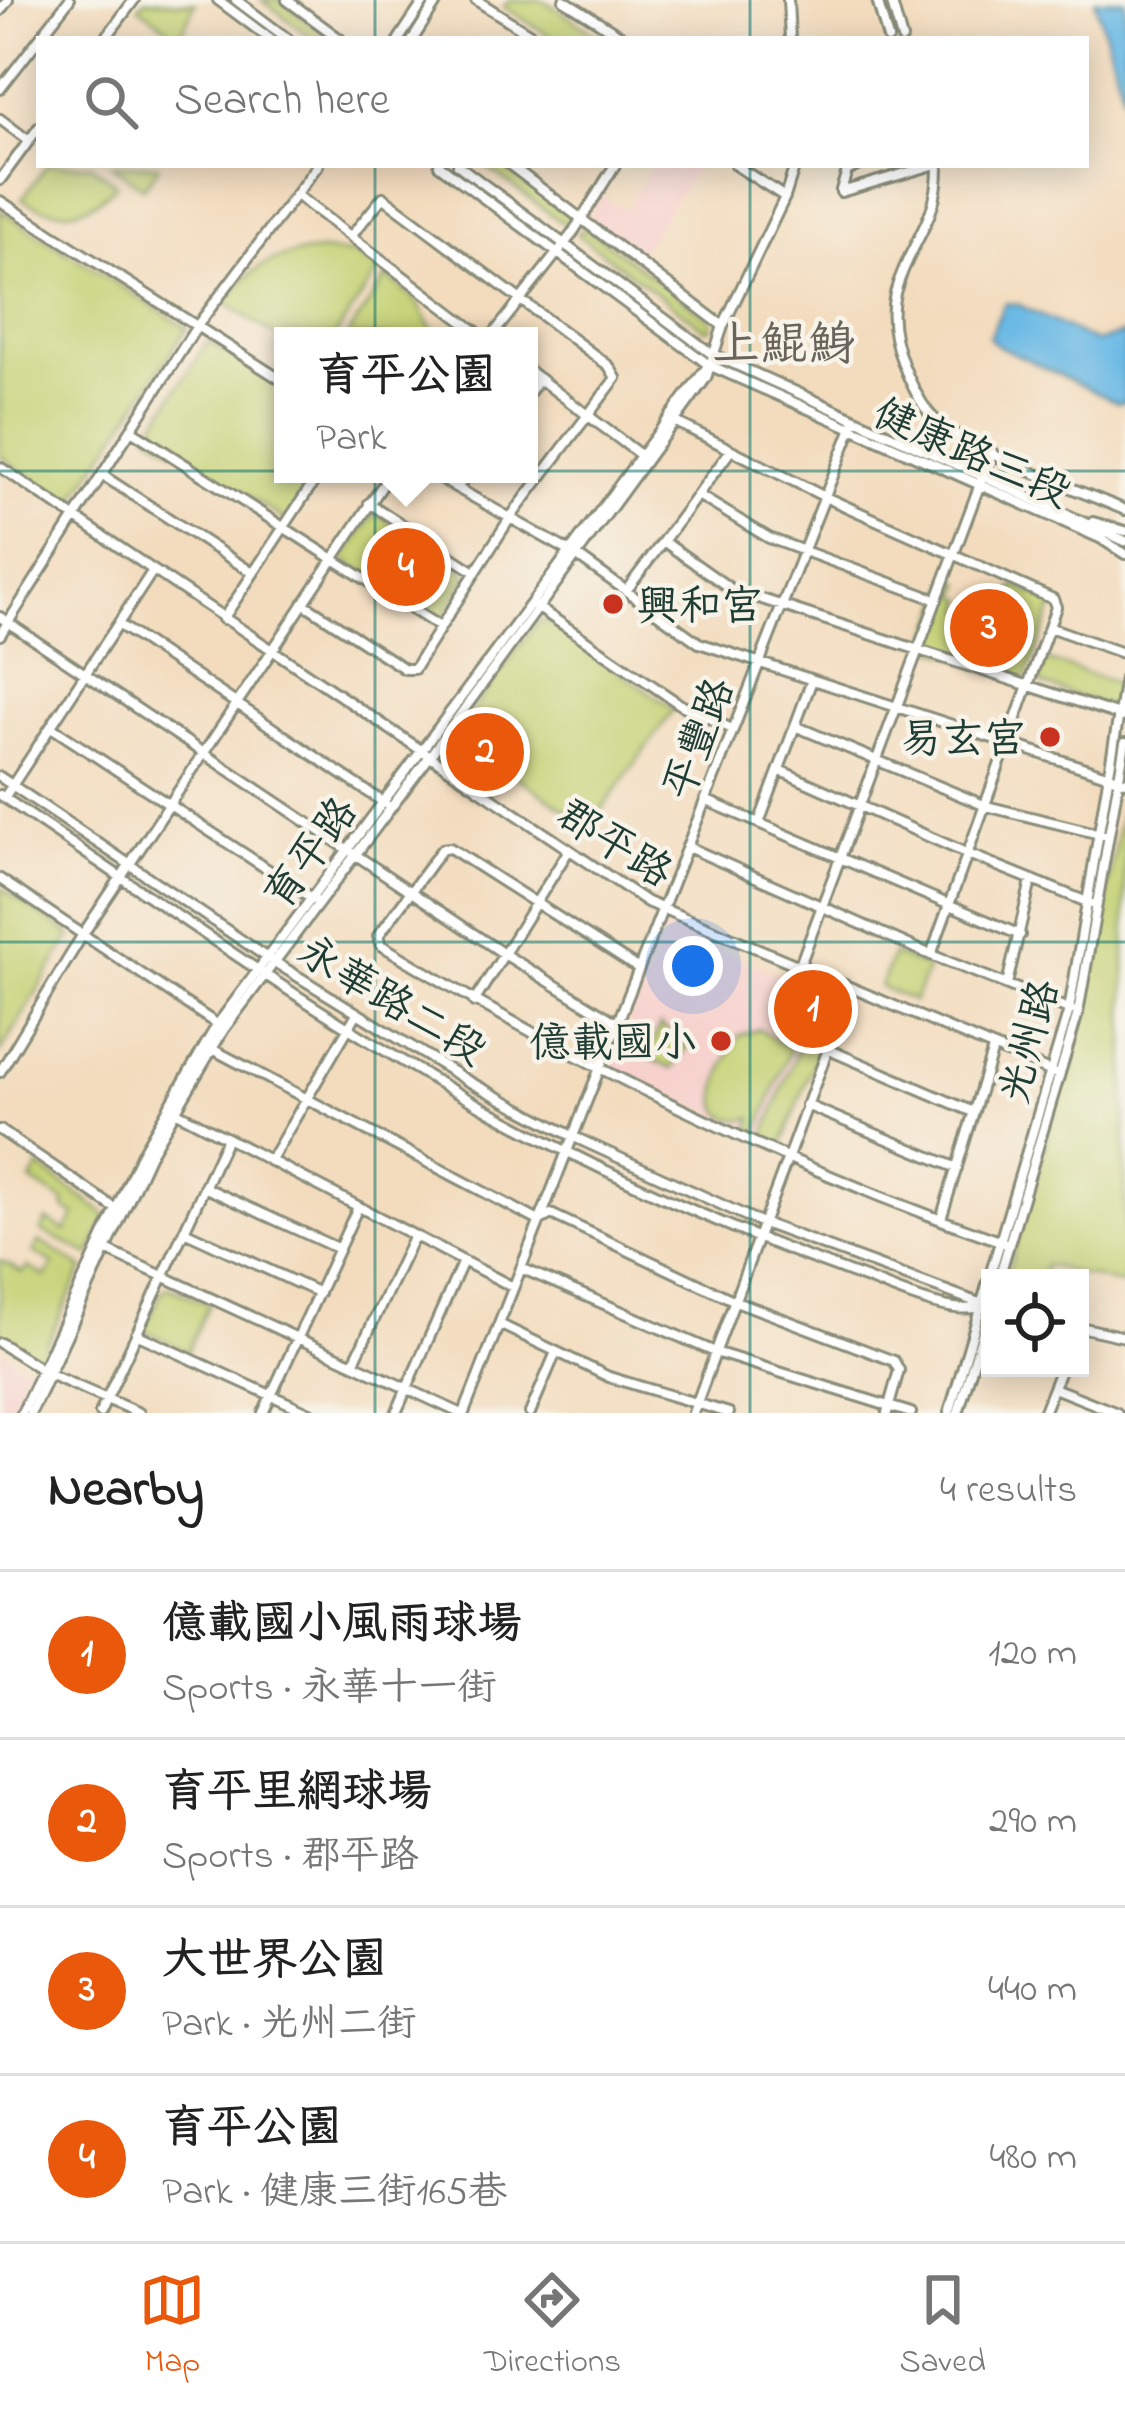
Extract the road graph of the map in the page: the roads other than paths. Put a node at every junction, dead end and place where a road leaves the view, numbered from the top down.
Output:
1 (8, 0) edge
2 (69, 0) edge
3 (117, 0) edge
4 (218, 0) edge
5 (236, 0) edge
6 (287, 0) edge
7 (425, 0) edge
8 (439, 0) edge
9 (476, 0) edge
10 (564, 0) edge
11 (788, 0) edge
12 (878, 0) edge
13 (891, 0) edge
14 (131, 4) edge
15 (0, 11) edge
16 (41, 36) edge
17 (107, 36) edge
18 (266, 36) edge
19 (284, 36) edge
20 (336, 36) edge
21 (401, 36) edge
22 (414, 36) edge
23 (533, 36) edge
24 (621, 36) edge
25 (790, 36) edge
26 (887, 36) edge
27 (901, 36) edge
28 (36, 43) edge
29 (0, 89) edge
30 (0, 119) edge
31 (36, 132) edge
32 (29, 141) junction
33 (316, 168) edge
34 (443, 168) edge
35 (462, 168) edge
36 (513, 168) edge
37 (613, 168) edge
38 (740, 168) edge
39 (794, 168) edge
40 (854, 168) edge
41 (923, 168) edge
42 (931, 168) edge
43 (0, 180) edge
44 (296, 195) junction
45 (785, 197) junction
46 (0, 202) edge
47 (581, 219) junction
48 (351, 236) junction
49 (560, 248) junction
50 (520, 299) junction
51 (197, 326) junction
52 (723, 326) junction
53 (470, 327) edge
54 (499, 327) edge
55 (710, 360) junction
56 (274, 375) edge
57 (540, 379) joint
58 (538, 382) edge
59 (588, 415) junction
60 (674, 421) junction
61 (853, 425) junction
62 (131, 430) junction
63 (731, 450) junction
64 (992, 452) junction
65 (643, 457) junction
66 (0, 467) edge
67 (102, 475) junction
68 (538, 480) edge
69 (980, 482) junction
70 (313, 483) edge
71 (383, 483) edge
72 (449, 483) edge
73 (462, 483) edge
74 (536, 483) edge
75 (458, 488) junction
76 (698, 495) junction
77 (825, 497) junction
78 (369, 503) junction
79 (1125, 510) edge
80 (74, 518) junction
81 (509, 518) junction
82 (284, 527) junction
83 (1125, 538) edge
84 (663, 542) junction
85 (803, 551) junction
86 (572, 554) junction
87 (1125, 554) edge
88 (953, 555) junction
89 (333, 556) junction
90 (152, 572) junction
91 (476, 572) junction
92 (254, 573) junction
93 (626, 591) junction
94 (937, 600) junction
95 (303, 603) junction
96 (534, 606) junction
97 (782, 606) junction
98 (223, 619) junction
99 (4, 620) edge
100 (118, 624) junction
101 (440, 627) junction
102 (1049, 627) junction
103 (0, 634) edge
104 (919, 648) junction
105 (272, 650) junction
106 (1125, 654) edge
107 (759, 663) junction
108 (85, 674) junction
109 (1125, 678) edge
110 (812, 680) junction
111 (1030, 684) junction
112 (237, 702) junction
113 (897, 708) junction
114 (1121, 716) edge
115 (795, 726) junction
116 (51, 727) junction
117 (733, 730) junction
118 (1125, 743) edge
119 (1009, 744) junction
120 (426, 753) junction
121 (203, 754) junction
122 (878, 759) junction
123 (779, 770) junction
124 (1106, 775) junction
125 (0, 777) edge
126 (1123, 778) edge
127 (13, 785) junction
128 (2, 797) edge
129 (705, 800) junction
130 (170, 804) junction
131 (387, 805) junction
132 (861, 806) junction
133 (986, 806) junction
134 (759, 823) junction
135 (1105, 836) junction
136 (687, 847) junction
137 (569, 850) junction
138 (352, 853) junction
139 (968, 854) junction
140 (842, 858) junction
141 (130, 863) junction
142 (121, 876) junction
143 (0, 879) edge
144 (1031, 881) junction
145 (410, 892) junction
146 (316, 901) junction
147 (537, 901) junction
148 (1093, 904) junction
149 (950, 905) junction
150 (822, 906) junction
151 (662, 909) junction
152 (82, 934) junction
153 (1020, 935) junction
154 (504, 954) junction
155 (931, 955) junction
156 (271, 960) junction
157 (800, 965) junction
158 (639, 969) junction
159 (262, 971) junction
160 (1007, 985) junction
161 (850, 989) junction
162 (474, 1002) junction
163 (1074, 1012) junction
164 (356, 1015) junction
165 (617, 1023) junction
166 (221, 1027) junction
167 (349, 1028) junction
168 (209, 1048) junction
169 (993, 1048) junction
170 (827, 1049) junction
171 (599, 1070) junction
172 (0, 1072) edge
173 (1055, 1073) junction
174 (306, 1099) junction
175 (806, 1105) junction
176 (172, 1110) junction
177 (974, 1112) junction
178 (0, 1130) edge
179 (572, 1136) junction
180 (226, 1138) junction
181 (567, 1151) junction
182 (785, 1160) junction
183 (270, 1161) junction
184 (956, 1168) junction
185 (204, 1186) junction
186 (358, 1207) junction
187 (119, 1211) junction
188 (941, 1219) junction
189 (539, 1221) junction
190 (761, 1223) junction
191 (184, 1231) junction
192 (414, 1235) junction
193 (756, 1237) junction
194 (1005, 1242) junction
195 (102, 1248) junction
196 (339, 1249) junction
197 (463, 1261) junction
198 (520, 1268) junction
199 (998, 1269) edge
200 (1000, 1269) edge
201 (163, 1276) junction
202 (513, 1287) junction
203 (319, 1292) junction
204 (733, 1300) junction
205 (981, 1305) edge
206 (981, 1308) edge
207 (499, 1324) junction
208 (981, 1326) edge
209 (1089, 1329) edge
210 (136, 1334) junction
211 (1125, 1337) edge
212 (298, 1338) junction
213 (0, 1343) edge
214 (556, 1352) junction
215 (715, 1352) junction
216 (353, 1364) junction
217 (45, 1372) junction
218 (1058, 1377) edge
219 (1054, 1388) junction
220 (407, 1389) junction
221 (271, 1395) junction
222 (106, 1399) junction
223 (694, 1408) edge
224 (888, 1410) edge
225 (26, 1413) edge
226 (100, 1413) edge
227 (140, 1413) edge
228 (263, 1413) edge
229 (310, 1413) edge
230 (396, 1413) edge
231 (462, 1413) edge
232 (530, 1413) edge
233 (730, 1413) edge
234 (911, 1413) edge
235 (954, 1413) edge
236 (1043, 1413) edge
237 (1117, 1413) edge

1 - 15 street
2 - 16 street
3 - 14 street
4 - 18 street
5 - 19 street
6 - 20 street
7 - 21 street
8 - 22 street
9 - 23 street
10 - 24 street
11 - 25 street
12 - 26 street
13 - 27 street
14 - 17 street
28 - 29 street
30 - 32 street
31 - 32 street
32 - 43 street
33 - 44 street
34 - 49 street, 健康路三段
35 - 49 street, 健康路三段
36 - 47 street
37 - 47 street
38 - 45 street
39 - 45 street
40 - 41 street
42 - 64 street
44 - 48 street
44 - 51 street
45 - 52 street
46 - 51 street
47 - 49 street
47 - 52 street
48 - 50 street
48 - 53 street
49 - 50 street
49 - 55 street, 健康路三段
50 - 54 street
50 - 59 street
51 - 56 street
51 - 62 street
52 - 55 street
55 - 60 street, 育平路
55 - 61 street, 健康路三段
55 - 65 street, 育平路
57 - 58 street
57 - 59 street
59 - 65 street
59 - 68 street
60 - 63 street
60 - 65 street, 育平路
61 - 69 street, 健康路三段
61 - 77 street, 平豐路
62 - 67 street
62 - 82 street
63 - 76 street
63 - 77 street
64 - 69 street
64 - 79 street
65 - 86 street, 育平路
66 - 80 street, 郡平路
67 - 80 street
67 - 92 street
69 - 83 street, 健康路三段
69 - 87 street, 健康路三段
69 - 88 street
70 - 82 street
71 - 78 street
72 - 75 street
73 - 75 street
74 - 81 street
75 - 81 street
76 - 84 street
76 - 85 street
77 - 85 street, 平豐路
77 - 88 street
78 - 89 street
78 - 91 street
80 - 90 street, 郡平路
80 - 99 street
81 - 86 street
81 - 91 street
82 - 89 street
82 - 92 street
84 - 93 street
84 - 97 street
85 - 94 street
85 - 97 street, 平豐路
86 - 93 street
86 - 96 street, 育平路
88 - 94 street
88 - 102 street
89 - 95 street
89 - 101 street
90 - 98 street, 郡平路
90 - 100 street
91 - 101 street
92 - 98 street
93 - 107 street
94 - 104 street
95 - 101 street
95 - 105 street
96 - 117 street
96 - 120 street, 育平路
97 - 104 street
97 - 107 street, 平豐路
98 - 105 street, 郡平路
99 - 103 street
99 - 108 street
100 - 108 street
100 - 112 street
102 - 106 street
102 - 111 street
104 - 111 street
104 - 113 street
105 - 112 street
105 - 120 street, 郡平路
107 - 110 street
107 - 117 street, 平豐路
108 - 116 street
108 - 121 street
109 - 114 street, 光州路
110 - 113 street
110 - 115 street
111 - 114 street
111 - 119 street
112 - 121 street
112 - 131 street
113 - 119 street
113 - 122 street
114 - 124 street, 光州路
115 - 122 street
115 - 123 street
116 - 127 street
116 - 130 street
117 - 129 street, 平豐路
118 - 126 street, 光州路
119 - 124 street
119 - 133 street
120 - 131 street, 育平路
120 - 137 street, 郡平路
121 - 130 street
121 - 138 street
122 - 132 street
122 - 133 street
123 - 132 street
123 - 134 street
124 - 126 street
124 - 135 street, 光州路
125 - 127 street, 永華路二段
126 - 135 street, 光州路
127 - 128 street
127 - 141 street, 永華路二段
128 - 142 street, 永華路二段
129 - 134 street
129 - 136 street, 平豐路
130 - 141 street
130 - 146 street
131 - 138 street, 育平路
132 - 139 street
132 - 140 street
133 - 135 street
133 - 139 street
134 - 140 street
135 - 148 street, 光州路
136 - 150 street
136 - 151 street, 平豐路
137 - 147 street
137 - 151 street, 郡平路
138 - 145 street
138 - 146 street, 育平路
139 - 144 street
139 - 149 street
140 - 149 street
140 - 150 street
141 - 142 street
141 - 156 street, 永華路二段
142 - 152 street
142 - 159 street, 永華路二段
143 - 152 street
144 - 148 street
144 - 153 street
145 - 147 street
145 - 154 street
145 - 162 street
146 - 156 street, 育平路
147 - 154 street
147 - 158 street
148 - 163 street, 光州路
149 - 153 street
149 - 155 street
150 - 155 street
150 - 157 street
151 - 157 street, 郡平路
151 - 158 street, 平豐路
152 - 166 street
152 - 172 street
153 - 160 street
154 - 162 street
154 - 165 street
155 - 160 street
156 - 159 street, 育平路
156 - 164 street, 永華路二段
157 - 161 street, 郡平路
158 - 165 street, 平豐路
159 - 166 street, 育平路
159 - 167 street, 永華路二段
160 - 163 street
161 - 169 street, 郡平路
161 - 170 street
162 - 171 street
163 - 173 street, 光州路
164 - 167 street
164 - 179 street, 永華路二段
165 - 171 street, 平豐路
166 - 168 street, 育平路
167 - 174 street
167 - 181 street, 永華路二段
168 - 174 street
168 - 176 street, 育平路
169 - 173 street, 郡平路
169 - 177 street
170 - 175 street
170 - 177 street
171 - 179 street, 平豐路
171 - 182 street
173 - 194 street, 光州路
174 - 183 street
174 - 189 street
175 - 182 street
175 - 184 street
176 - 180 street
176 - 187 street, 育平路
177 - 184 street
178 - 187 street
179 - 181 street, 平豐路
179 - 190 street, 永華路二段
180 - 183 street
180 - 185 street
181 - 189 street, 平豐路
181 - 193 street, 永華路二段
182 - 188 street
182 - 190 street
183 - 186 street
184 - 188 street
185 - 191 street
185 - 196 street
186 - 192 street
186 - 196 street
187 - 195 street, 育平路
188 - 194 street
189 - 198 street, 平豐路
189 - 204 street
190 - 193 street
190 - 205 street, 永華路二段
191 - 201 street
191 - 203 street
192 - 197 street
192 - 216 street
193 - 204 street
193 - 206 street, 永華路二段
194 - 199 street, 光州路
194 - 200 street, 光州路
195 - 201 street
195 - 217 street, 育平路
196 - 203 street
197 - 202 street
197 - 220 street
198 - 202 street, 平豐路
198 - 215 street
201 - 210 street
201 - 212 street
202 - 207 street, 平豐路
203 - 212 street
204 - 215 street
204 - 224 street
207 - 214 street
207 - 231 street, 平豐路
208 - 235 street, 光州路
209 - 211 street
210 - 221 street
210 - 222 street
212 - 216 street
212 - 221 street
213 - 217 street
214 - 223 street
214 - 232 street
215 - 223 street
215 - 224 street
216 - 220 street
217 - 222 street
217 - 225 street, 育平路
218 - 219 street
219 - 236 street
219 - 237 street
220 - 230 street
220 - 231 street
221 - 228 street
221 - 229 street
222 - 226 street
222 - 227 street
223 - 233 street
224 - 234 street

